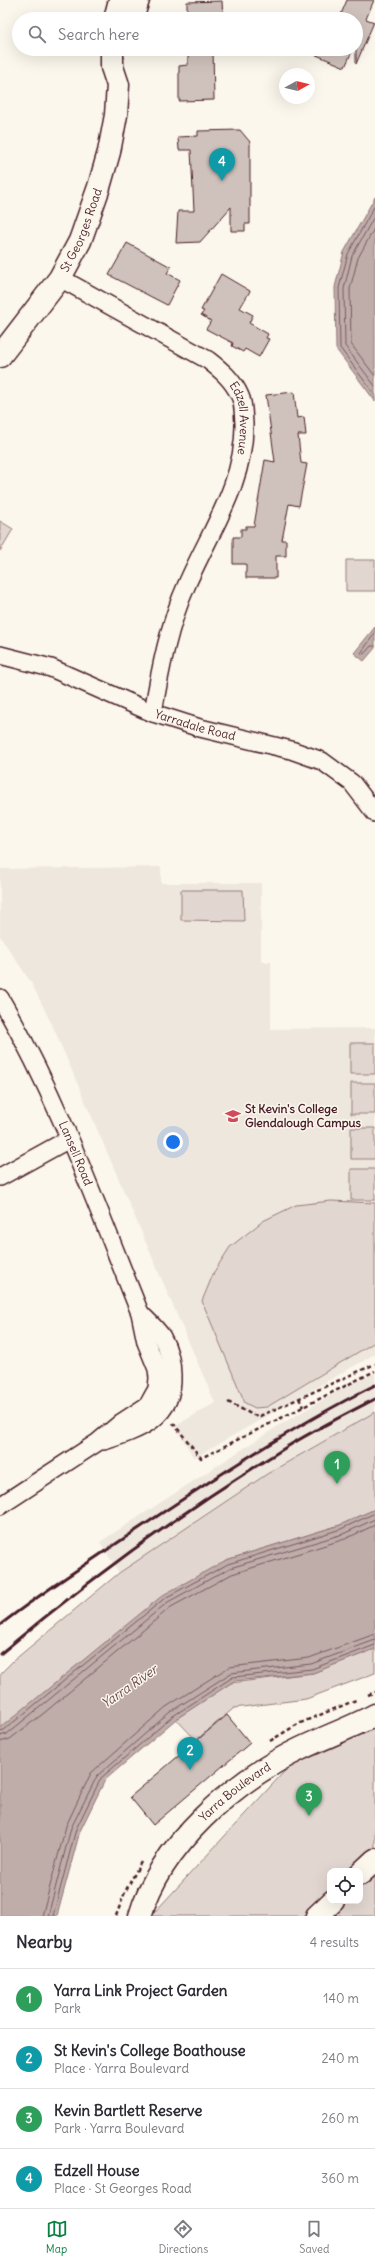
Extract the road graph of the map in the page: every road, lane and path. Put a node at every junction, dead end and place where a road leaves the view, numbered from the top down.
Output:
1 (120, 0) edge
2 (138, 0) edge
3 (117, 12) edge
4 (134, 12) edge
5 (112, 56) edge
6 (128, 56) edge
7 (118, 85) junction
8 (60, 278) junction
9 (0, 356) edge
10 (0, 655) edge
11 (153, 713) junction
12 (375, 813) edge
13 (0, 998) edge
14 (69, 1139) junction
15 (0, 1177) edge
16 (375, 1364) edge
17 (375, 1371) edge
18 (299, 1398) junction
19 (228, 1402) dead end
20 (159, 1403) junction
21 (303, 1407) junction
22 (0, 1506) edge
23 (375, 1715) edge
24 (375, 1860) edge
25 (363, 1871) edge
26 (329, 1904) edge
27 (140, 1916) edge
28 (317, 1916) edge

1 - 3 main road
2 - 4 main road
5 - 7 main road, St Georges Road
6 - 7 main road, St Georges Road
7 - 8 main road, St Georges Road
8 - 9 main road, St Georges Road
8 - 11 street, Edzell Avenue
10 - 11 street, Yarradale Road
11 - 12 street, Yarradale Road
13 - 14 street, Lansell Road
14 - 15 street
14 - 20 street, Lansell Road
16 - 18 path
17 - 21 path
18 - 19 path
18 - 21 path
20 - 21 path
20 - 22 street
23 - 27 main road, Yarra Boulevard
24 - 25 main road
26 - 28 main road

